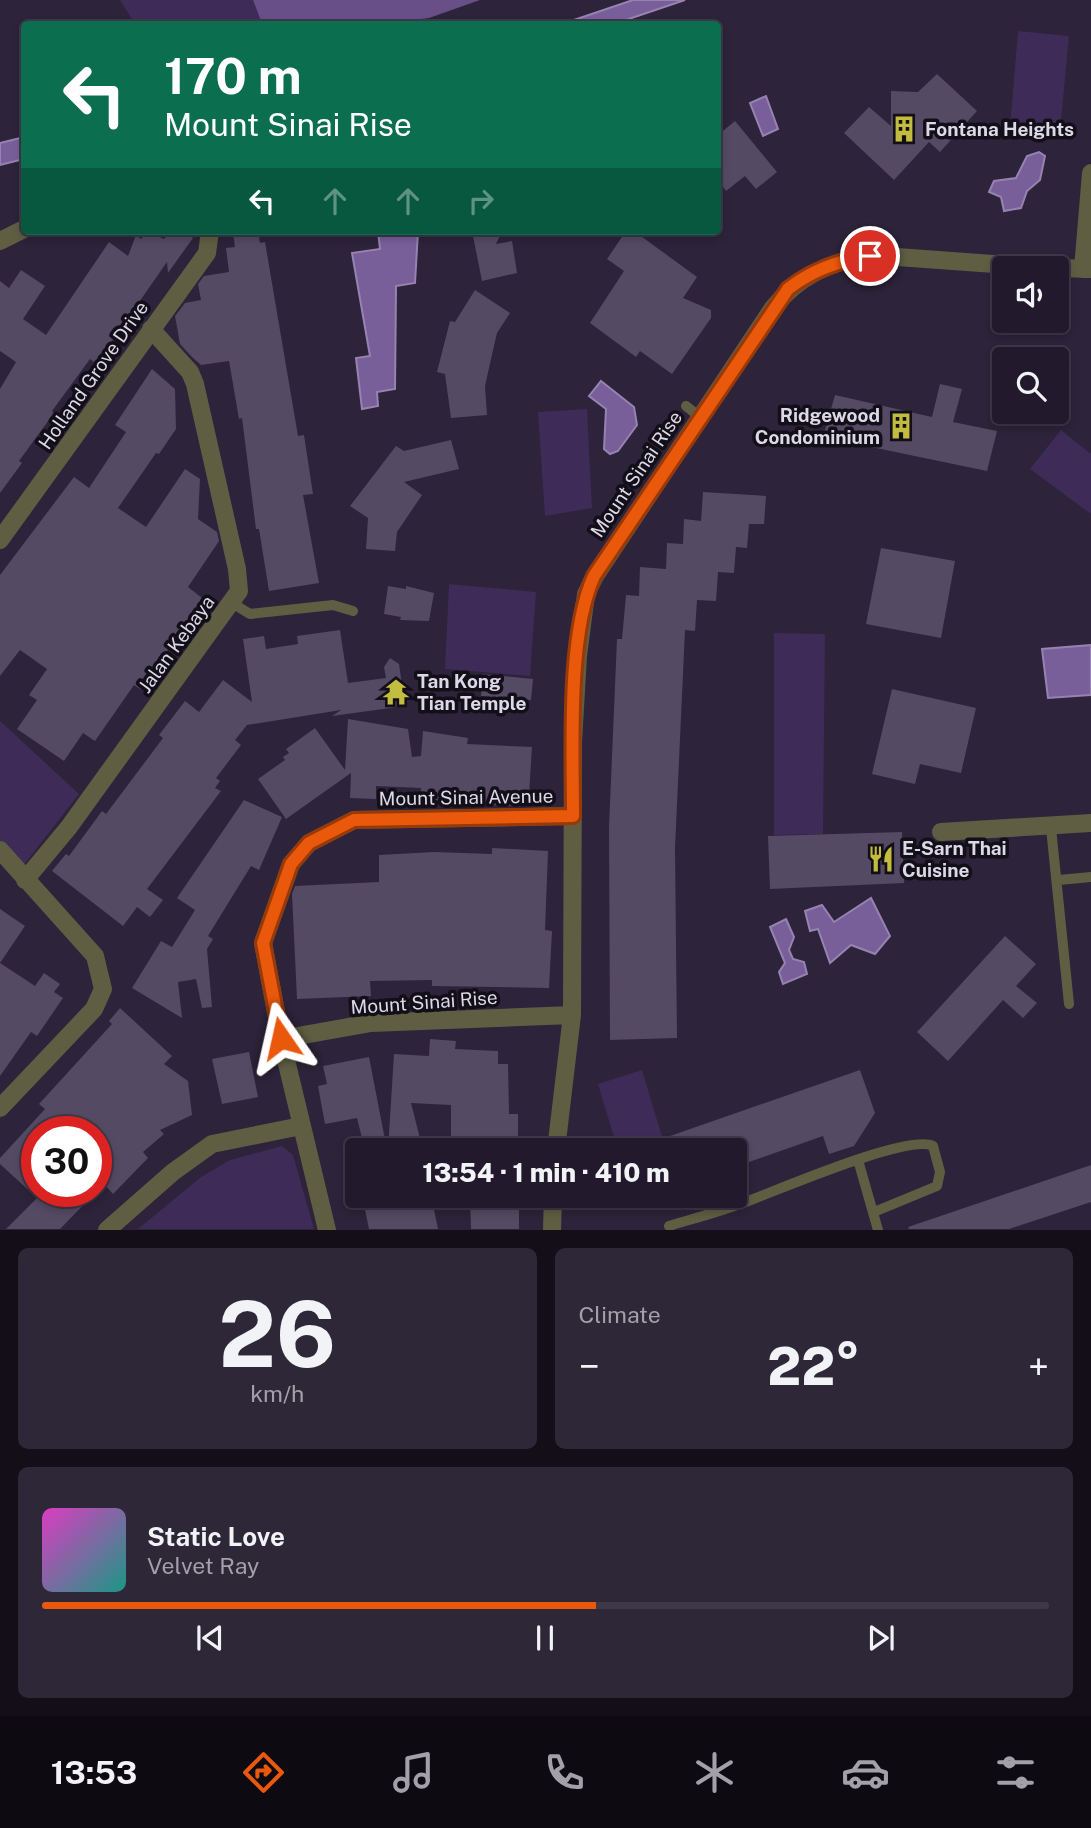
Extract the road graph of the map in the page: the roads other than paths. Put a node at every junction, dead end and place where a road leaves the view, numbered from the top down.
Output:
1 (1091, 173) edge
2 (21, 230) edge
3 (210, 235) edge
4 (0, 241) edge
5 (992, 264) edge
6 (1069, 268) edge
7 (1087, 269) edge
8 (151, 329) junction
9 (0, 540) edge
10 (232, 603) junction
11 (353, 611) dead end
12 (573, 816) junction
13 (1091, 823) edge
14 (1051, 828) junction
15 (941, 831) dead end
16 (0, 850) edge
17 (1091, 877) edge
18 (25, 880) junction
19 (1059, 880) junction
20 (1069, 1004) dead end
21 (572, 1015) junction
22 (281, 1038) junction
23 (0, 1108) edge
24 (301, 1126) junction
25 (557, 1138) edge
26 (858, 1160) junction
27 (553, 1208) edge
28 (874, 1212) junction
29 (669, 1226) dead end
30 (107, 1230) edge
31 (327, 1230) edge
32 (552, 1230) edge
33 (878, 1230) edge

1 - 7 street
2 - 4 street
3 - 8 street, Holland Grove Drive
5 - 12 street, Mount Sinai Rise
6 - 7 street
8 - 9 street, Holland Grove Drive
8 - 10 street, Jalan Kebaya
10 - 11 lane
10 - 18 street, Jalan Kebaya
12 - 21 street, Mount Sinai Rise
12 - 22 street, Mount Sinai Avenue
13 - 14 street
14 - 15 street
14 - 19 lane
16 - 18 street
17 - 19 lane
18 - 23 street
19 - 20 lane
21 - 22 street, Mount Sinai Rise
21 - 25 street, Mount Sinai Rise
22 - 24 street, Mount Sinai Avenue
24 - 30 street
24 - 31 street, Mount Sinai Avenue
26 - 28 lane
26 - 28 lane
26 - 29 lane
27 - 32 street
28 - 33 lane

